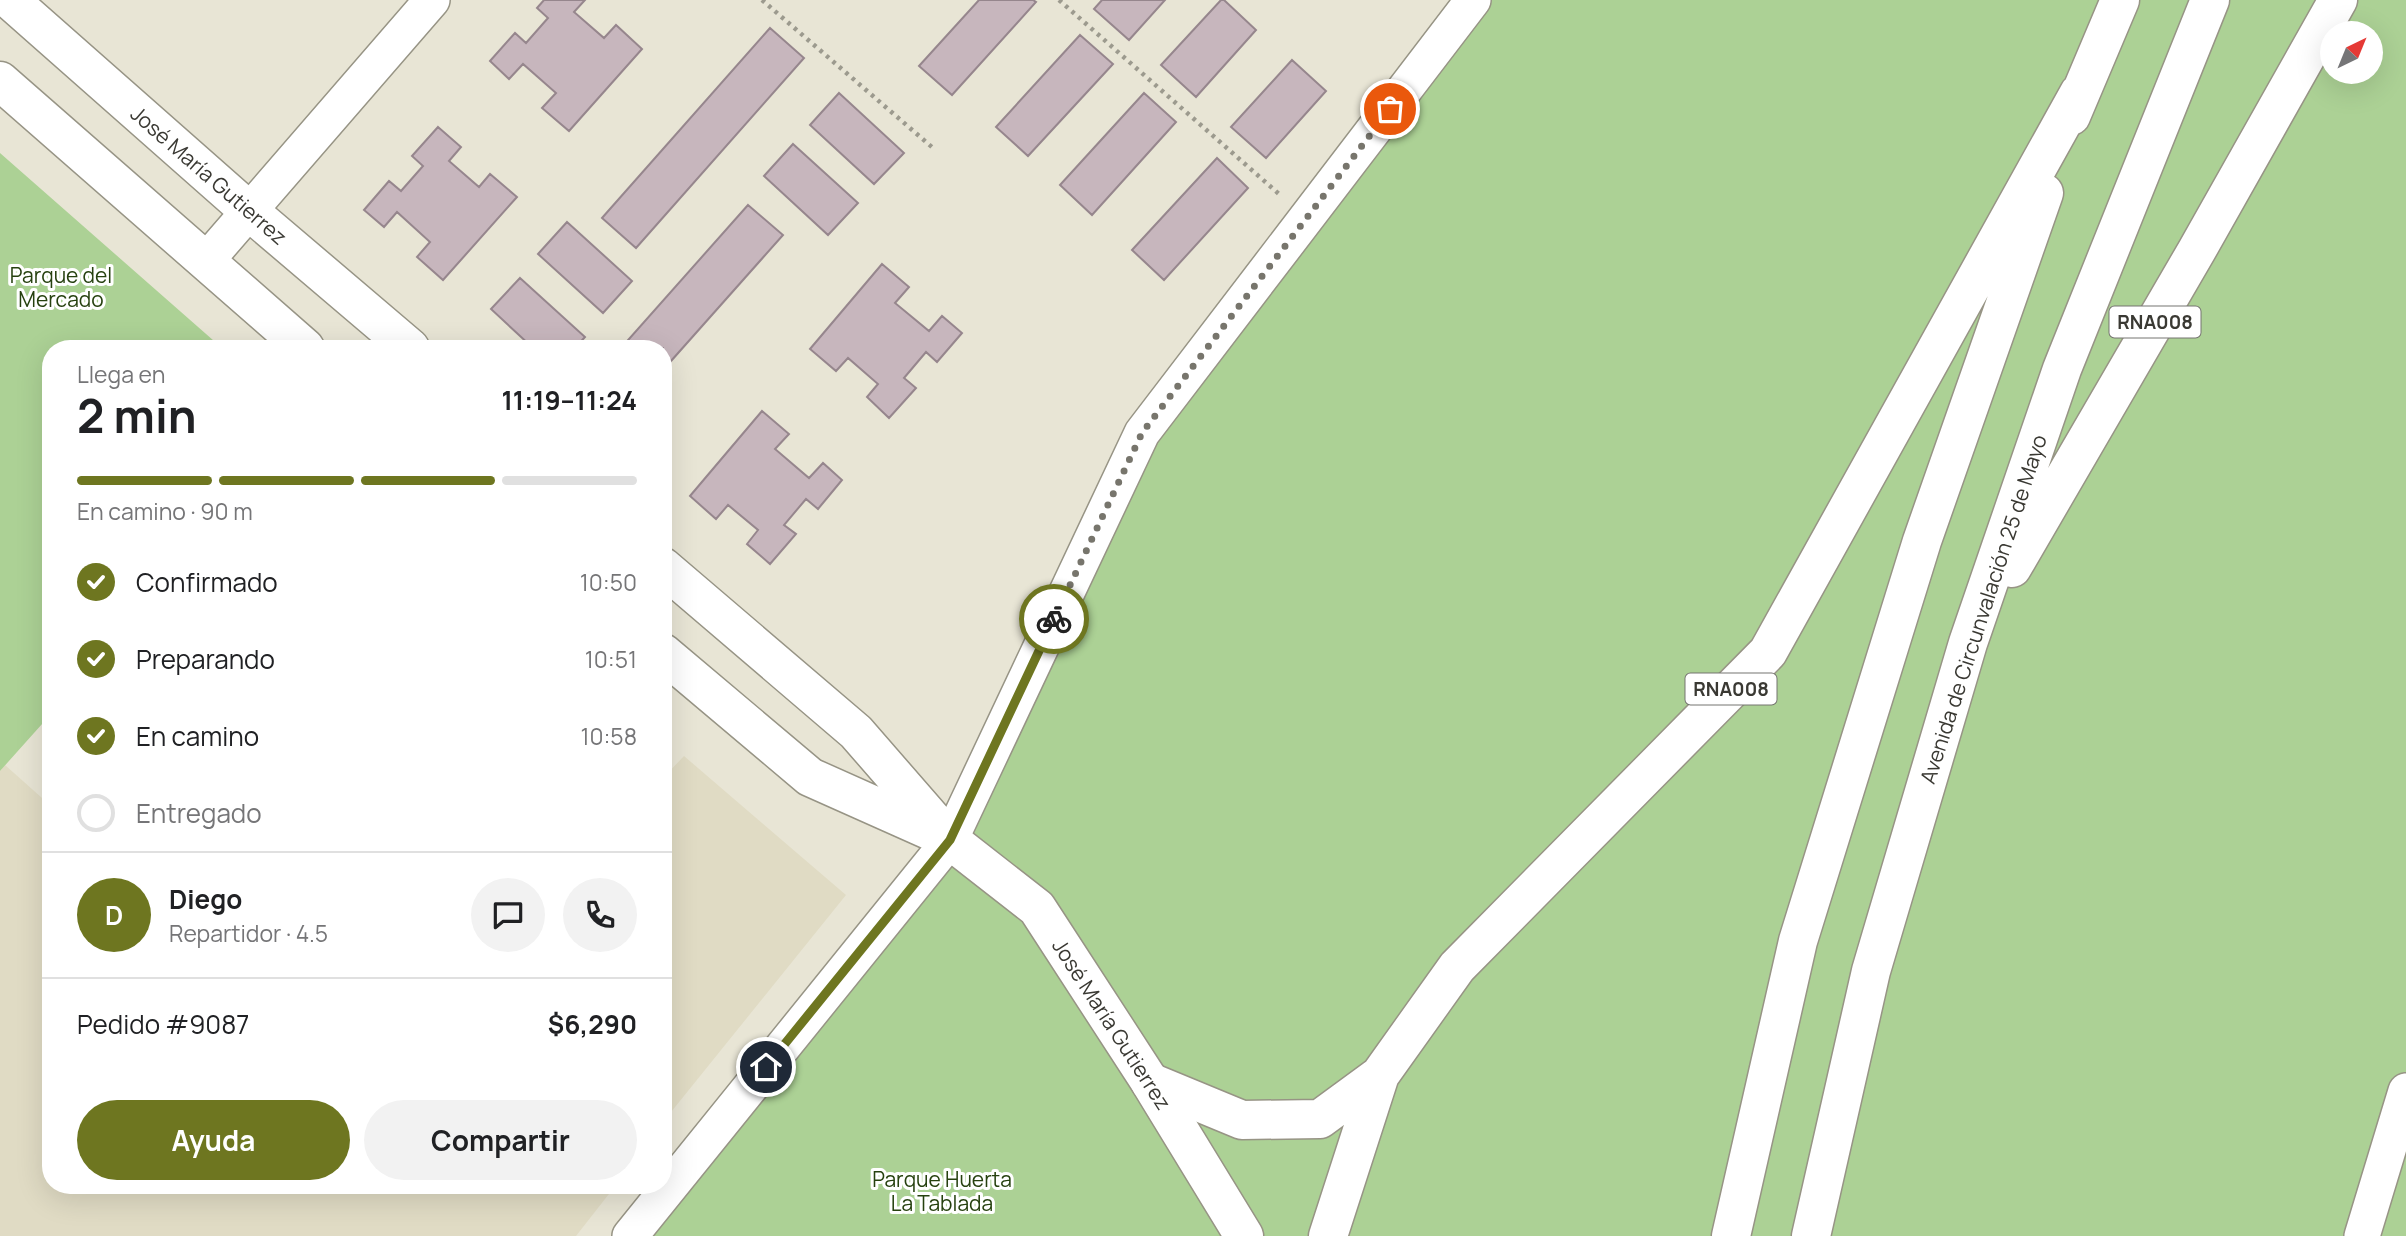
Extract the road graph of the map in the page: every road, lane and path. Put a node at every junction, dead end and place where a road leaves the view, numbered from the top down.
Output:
1 (10, 0) edge
2 (432, 0) edge
3 (762, 0) edge
4 (1059, 0) edge
5 (1473, 0) edge
6 (2120, 0) edge
7 (2210, 0) edge
8 (2338, 0) edge
9 (0, 81) edge
10 (2079, 93) junction
11 (933, 148) dead end
12 (249, 211) junction
13 (1306, 218) junction
14 (206, 261) junction
15 (296, 340) edge
16 (401, 340) edge
17 (672, 575) edge
18 (1968, 643) junction
19 (672, 661) edge
20 (950, 840) junction
21 (1380, 1075) junction
22 (1150, 1082) junction
23 (2406, 1091) edge
24 (672, 1183) edge
25 (663, 1194) edge
26 (629, 1236) edge
27 (1244, 1236) edge
28 (1328, 1236) edge
29 (1731, 1236) edge
30 (1811, 1236) edge
31 (2362, 1236) edge

1 - 12 main road, José María Gutierrez
2 - 12 street
3 - 11 path
4 - 13 path
5 - 13 street
6 - 10 main road, RNA008
7 - 18 main road, Avenida de Circunvalación 25 de Mayo / RNA008
8 - 18 main road, RNA008
9 - 14 main road
10 - 21 main road, RNA008
10 - 29 main road, RNA008
12 - 14 street
12 - 16 main road, José María Gutierrez
13 - 20 street
14 - 15 main road
17 - 20 main road, José María Gutierrez
18 - 30 main road, Avenida de Circunvalación 25 de Mayo / RNA008
19 - 20 main road, José María Gutierrez
20 - 22 main road, José María Gutierrez
20 - 24 street
21 - 22 main road
21 - 28 main road, RNA008
22 - 27 main road, José María Gutierrez
23 - 31 street
25 - 26 street

